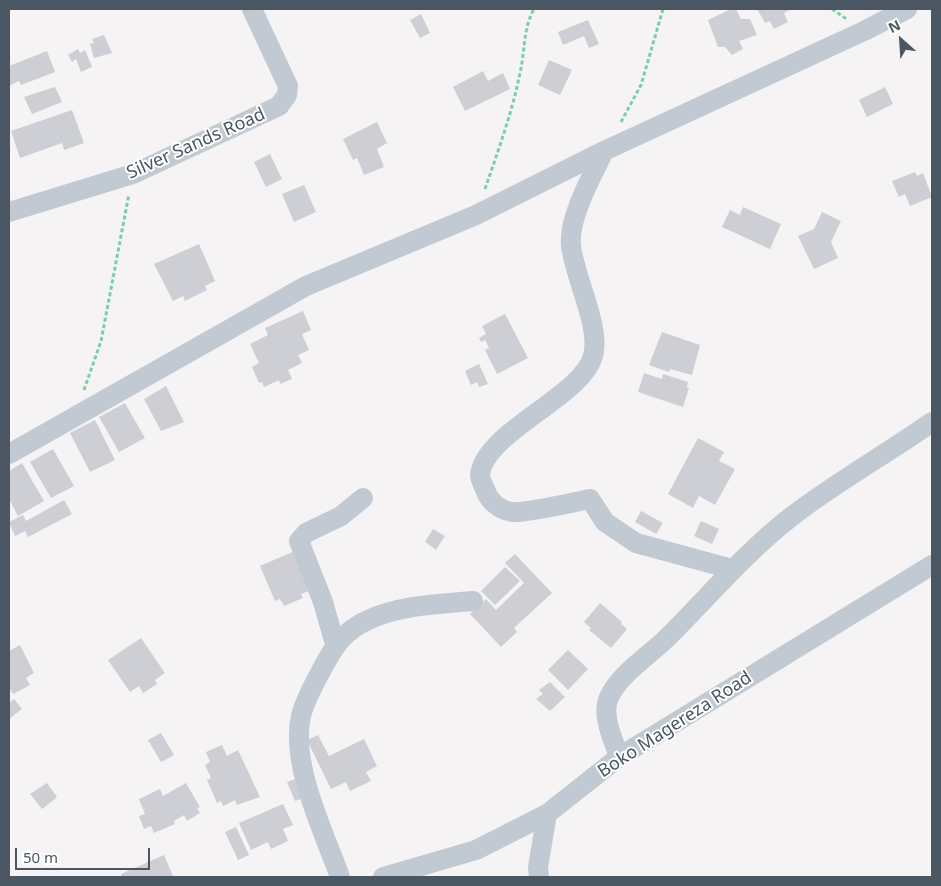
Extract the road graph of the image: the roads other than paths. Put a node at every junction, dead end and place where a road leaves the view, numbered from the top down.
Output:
1 (252, 9) edge
2 (907, 9) edge
3 (604, 151) junction
4 (9, 212) edge
5 (932, 422) edge
6 (9, 454) edge
7 (363, 498) dead end
8 (932, 565) edge
9 (732, 569) junction
10 (473, 601) dead end
11 (335, 644) junction
12 (619, 757) junction
13 (547, 814) junction
14 (386, 876) edge
15 (340, 877) edge
16 (539, 877) edge

1 - 4 street, Silver Sands Road
2 - 3 street
3 - 6 street
3 - 9 street
5 - 9 street
7 - 11 street
8 - 12 street, Boko Magereza Road
9 - 12 street
10 - 11 street
11 - 15 street
12 - 13 street, Boko Magereza Road
13 - 14 street, Boko Magereza Road
13 - 16 street

